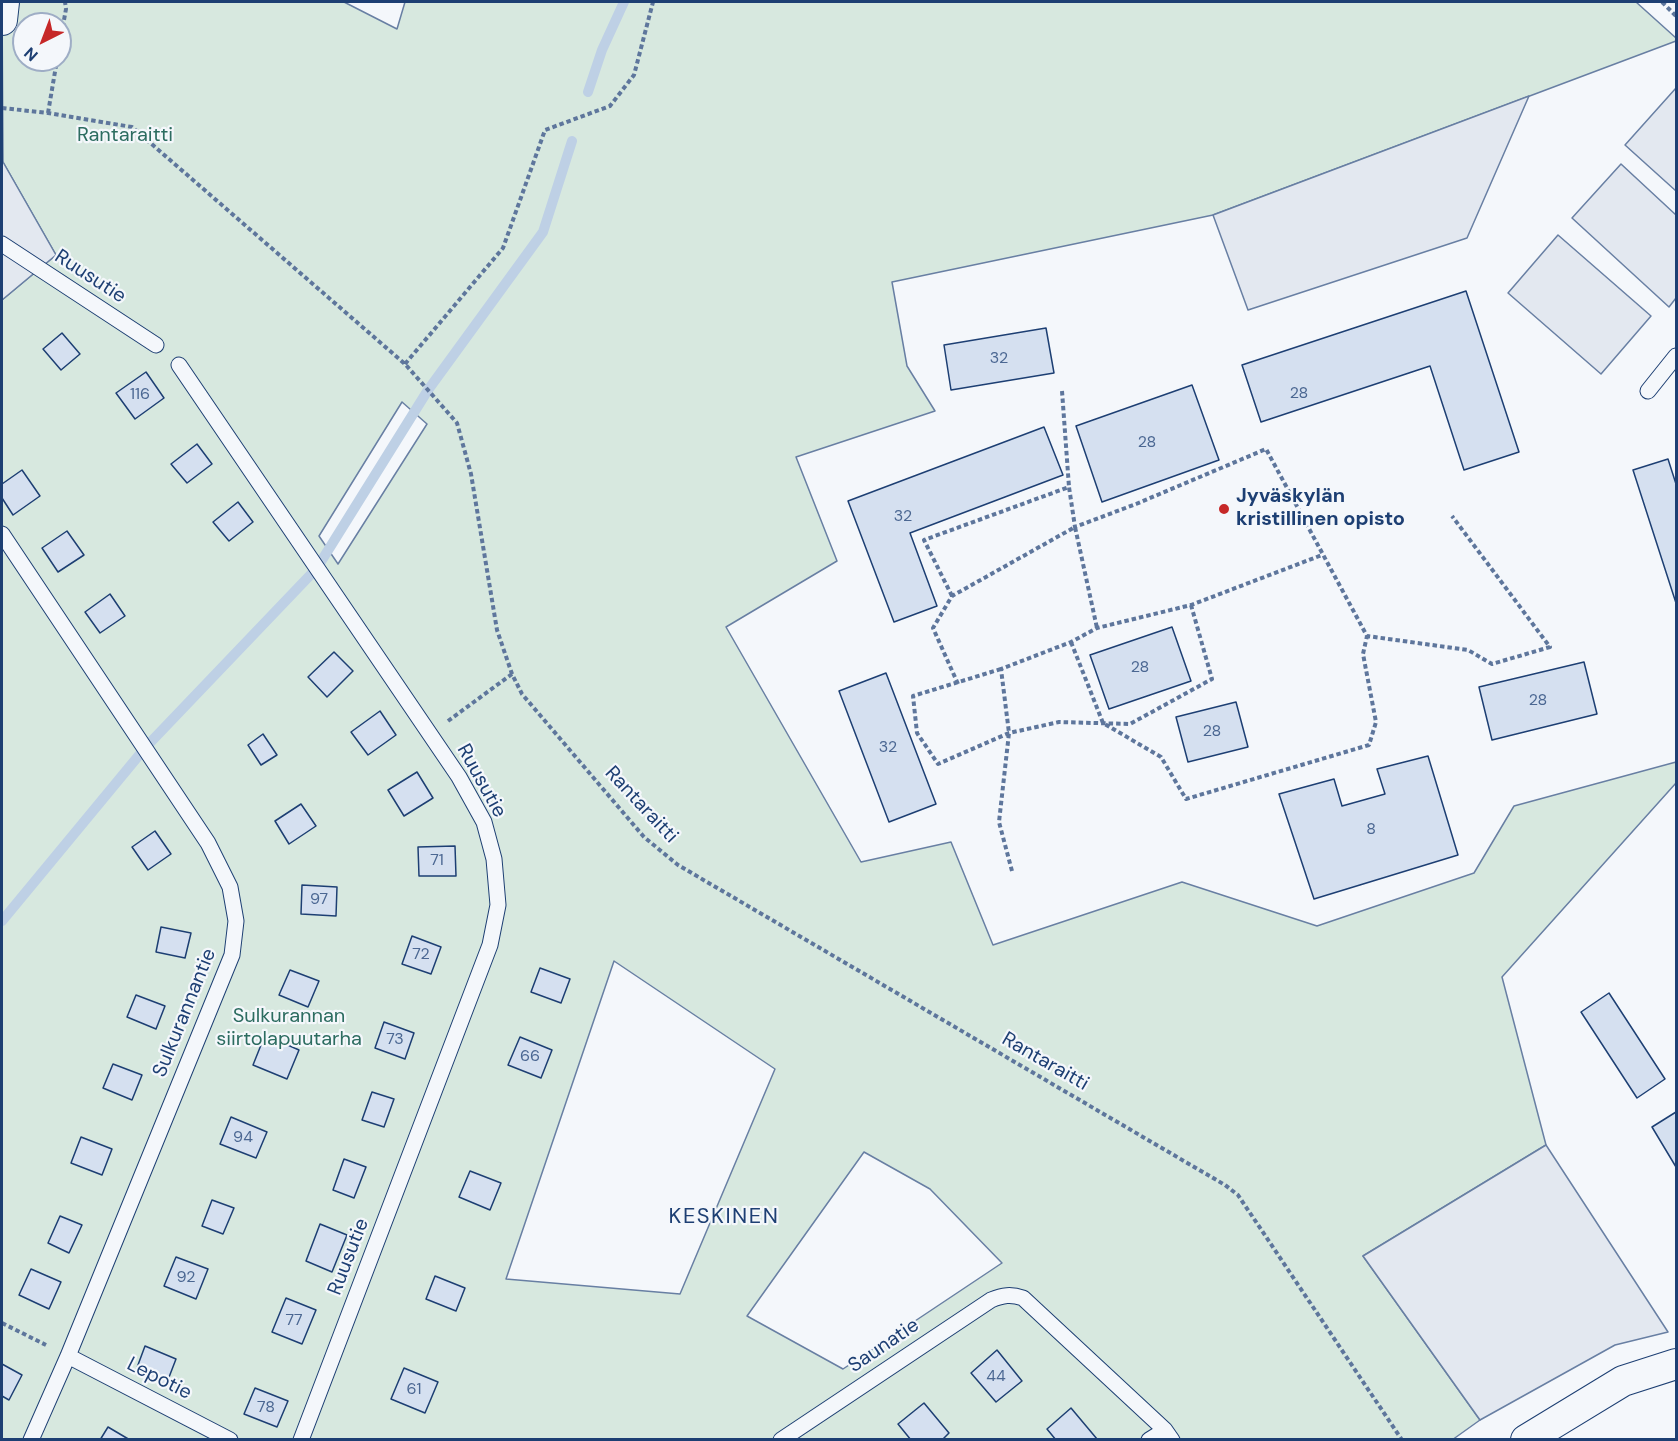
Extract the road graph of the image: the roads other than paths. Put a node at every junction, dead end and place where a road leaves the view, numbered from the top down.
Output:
1 (3, 2) edge
2 (2, 20) edge
3 (2, 244) edge
4 (156, 345) dead end
5 (1677, 356) edge
6 (179, 365) dead end
7 (1648, 391) dead end
8 (2, 534) edge
9 (68, 1356) junction
10 (1677, 1364) edge
11 (1168, 1435) edge
12 (30, 1440) edge
13 (230, 1440) edge
14 (301, 1440) edge
15 (781, 1440) edge
16 (1149, 1440) edge
17 (1526, 1440) edge

1 - 2 street
3 - 4 lane, Ruusutie
5 - 7 lane
6 - 14 lane, Ruusutie
8 - 9 lane, Sulkurannantie
9 - 12 lane, Sulkurannantie
9 - 13 lane, Lepotie
10 - 17 street
11 - 15 lane, Saunatie
11 - 16 lane

